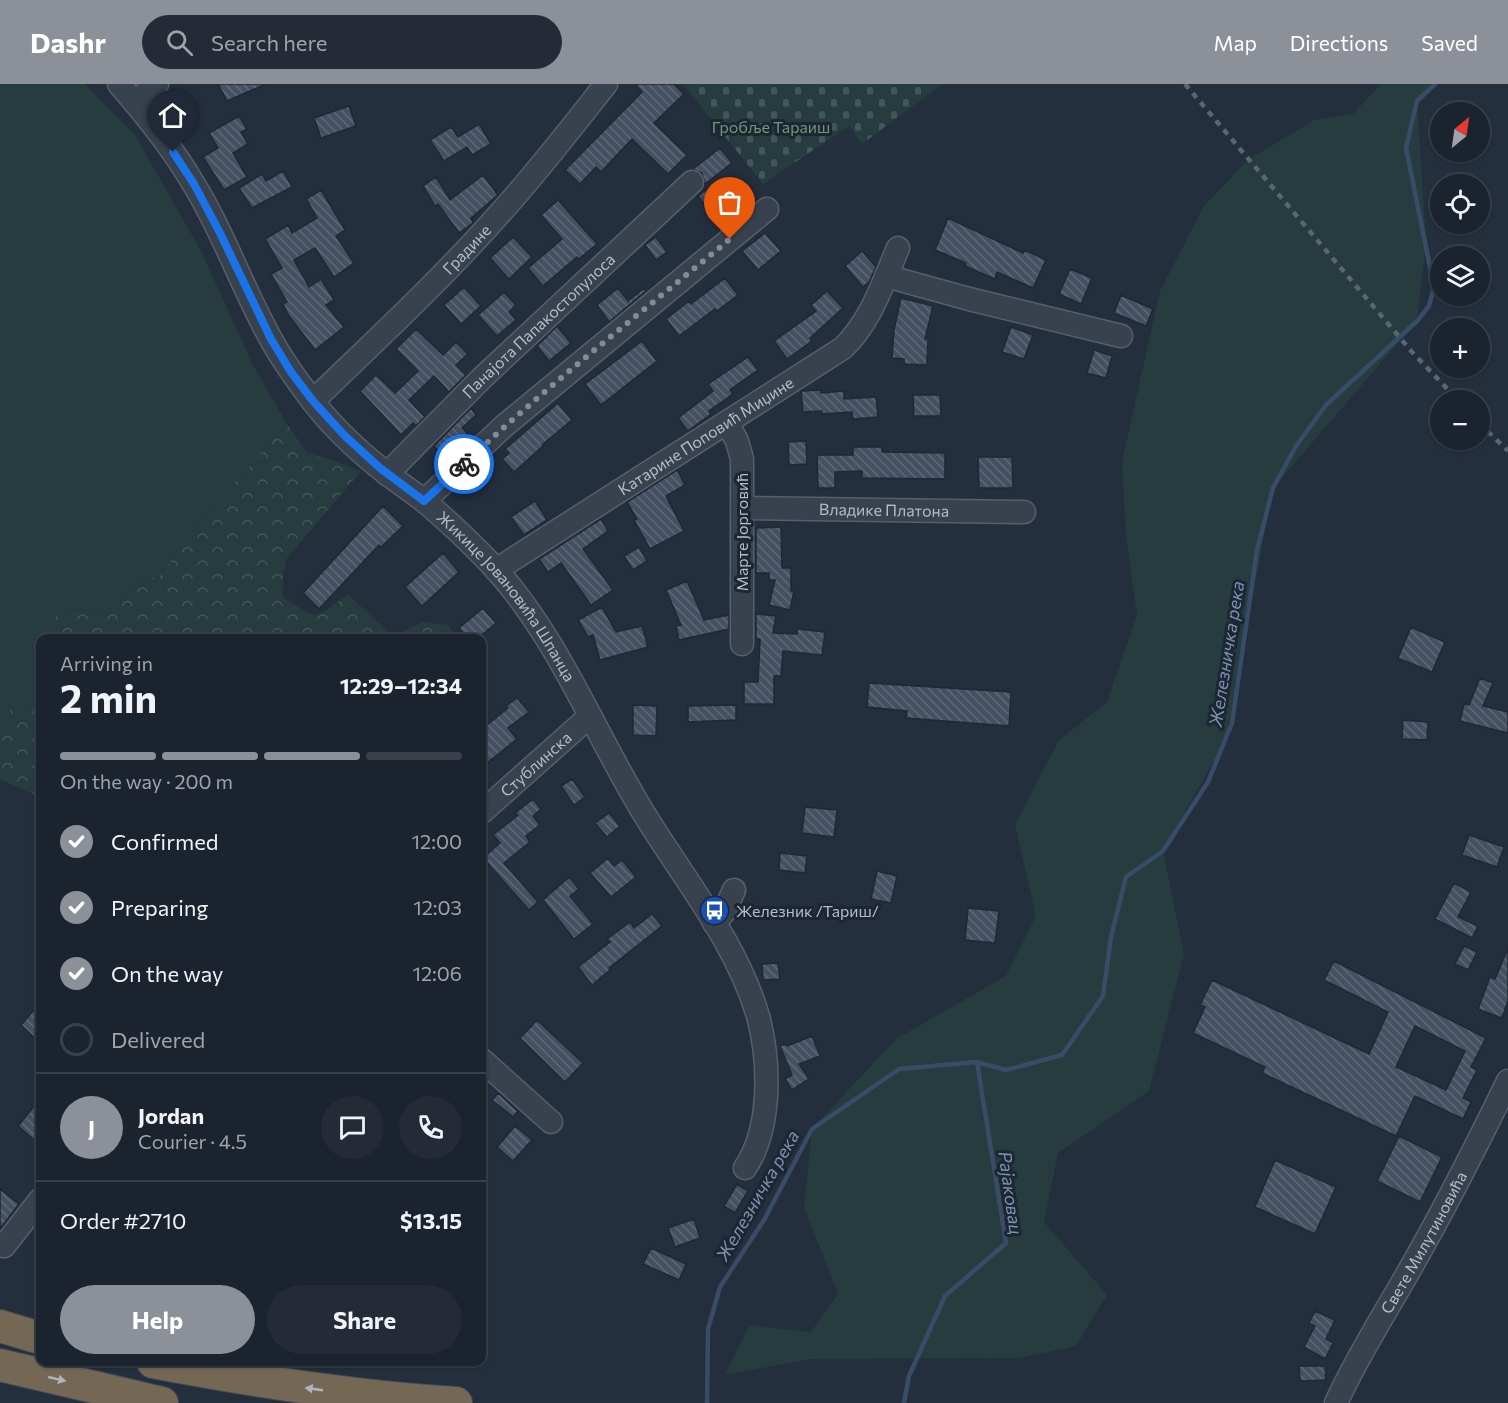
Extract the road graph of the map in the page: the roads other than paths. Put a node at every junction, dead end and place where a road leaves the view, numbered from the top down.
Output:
1 (119, 84) edge
2 (158, 84) edge
3 (606, 84) edge
4 (135, 102) junction
5 (692, 182) dead end
6 (767, 208) dead end
7 (898, 248) dead end
8 (886, 276) junction
9 (1121, 336) dead end
10 (313, 401) junction
11 (727, 422) junction
12 (387, 474) junction
13 (424, 501) junction
14 (743, 508) junction
15 (1024, 512) dead end
16 (496, 570) junction
17 (741, 644) dead end
18 (590, 716) junction
19 (486, 808) edge
20 (734, 890) dead end
21 (714, 923) junction
22 (486, 1064) edge
23 (1508, 1081) edge
24 (551, 1122) dead end
25 (745, 1168) dead end
26 (36, 1205) edge
27 (4, 1246) dead end
28 (0, 1326) edge
29 (36, 1337) edge
30 (0, 1365) edge
31 (173, 1366) edge
32 (162, 1403) edge
33 (456, 1403) edge
34 (1336, 1403) edge

1 - 4 street, Жикице Јовановића Шпанца
2 - 4 street
3 - 10 street, Градине
4 - 10 street, Жикице Јовановића Шпанца
5 - 12 street, Панајота Папакостопулоса
6 - 13 street
7 - 8 street, Катарине Поповић Миџине
8 - 9 street
8 - 11 street, Катарине Поповић Миџине
10 - 12 street, Жикице Јовановића Шпанца
11 - 14 street, Марте Јорговић
11 - 16 street, Катарине Поповић Миџине
12 - 13 street, Жикице Јовановића Шпанца
13 - 16 street, Жикице Јовановића Шпанца
14 - 15 street, Владике Платона
14 - 17 street, Марте Јорговић
16 - 18 street, Жикице Јовановића Шпанца
18 - 19 street, Стублинска
18 - 21 street, Жикице Јовановића Шпанца
20 - 21 street
21 - 25 street, Жикице Јовановића Шпанца
22 - 24 street
23 - 34 street, Свете Милутиновића
26 - 27 street
28 - 29 highway
30 -> 32 highway
33 -> 31 highway

